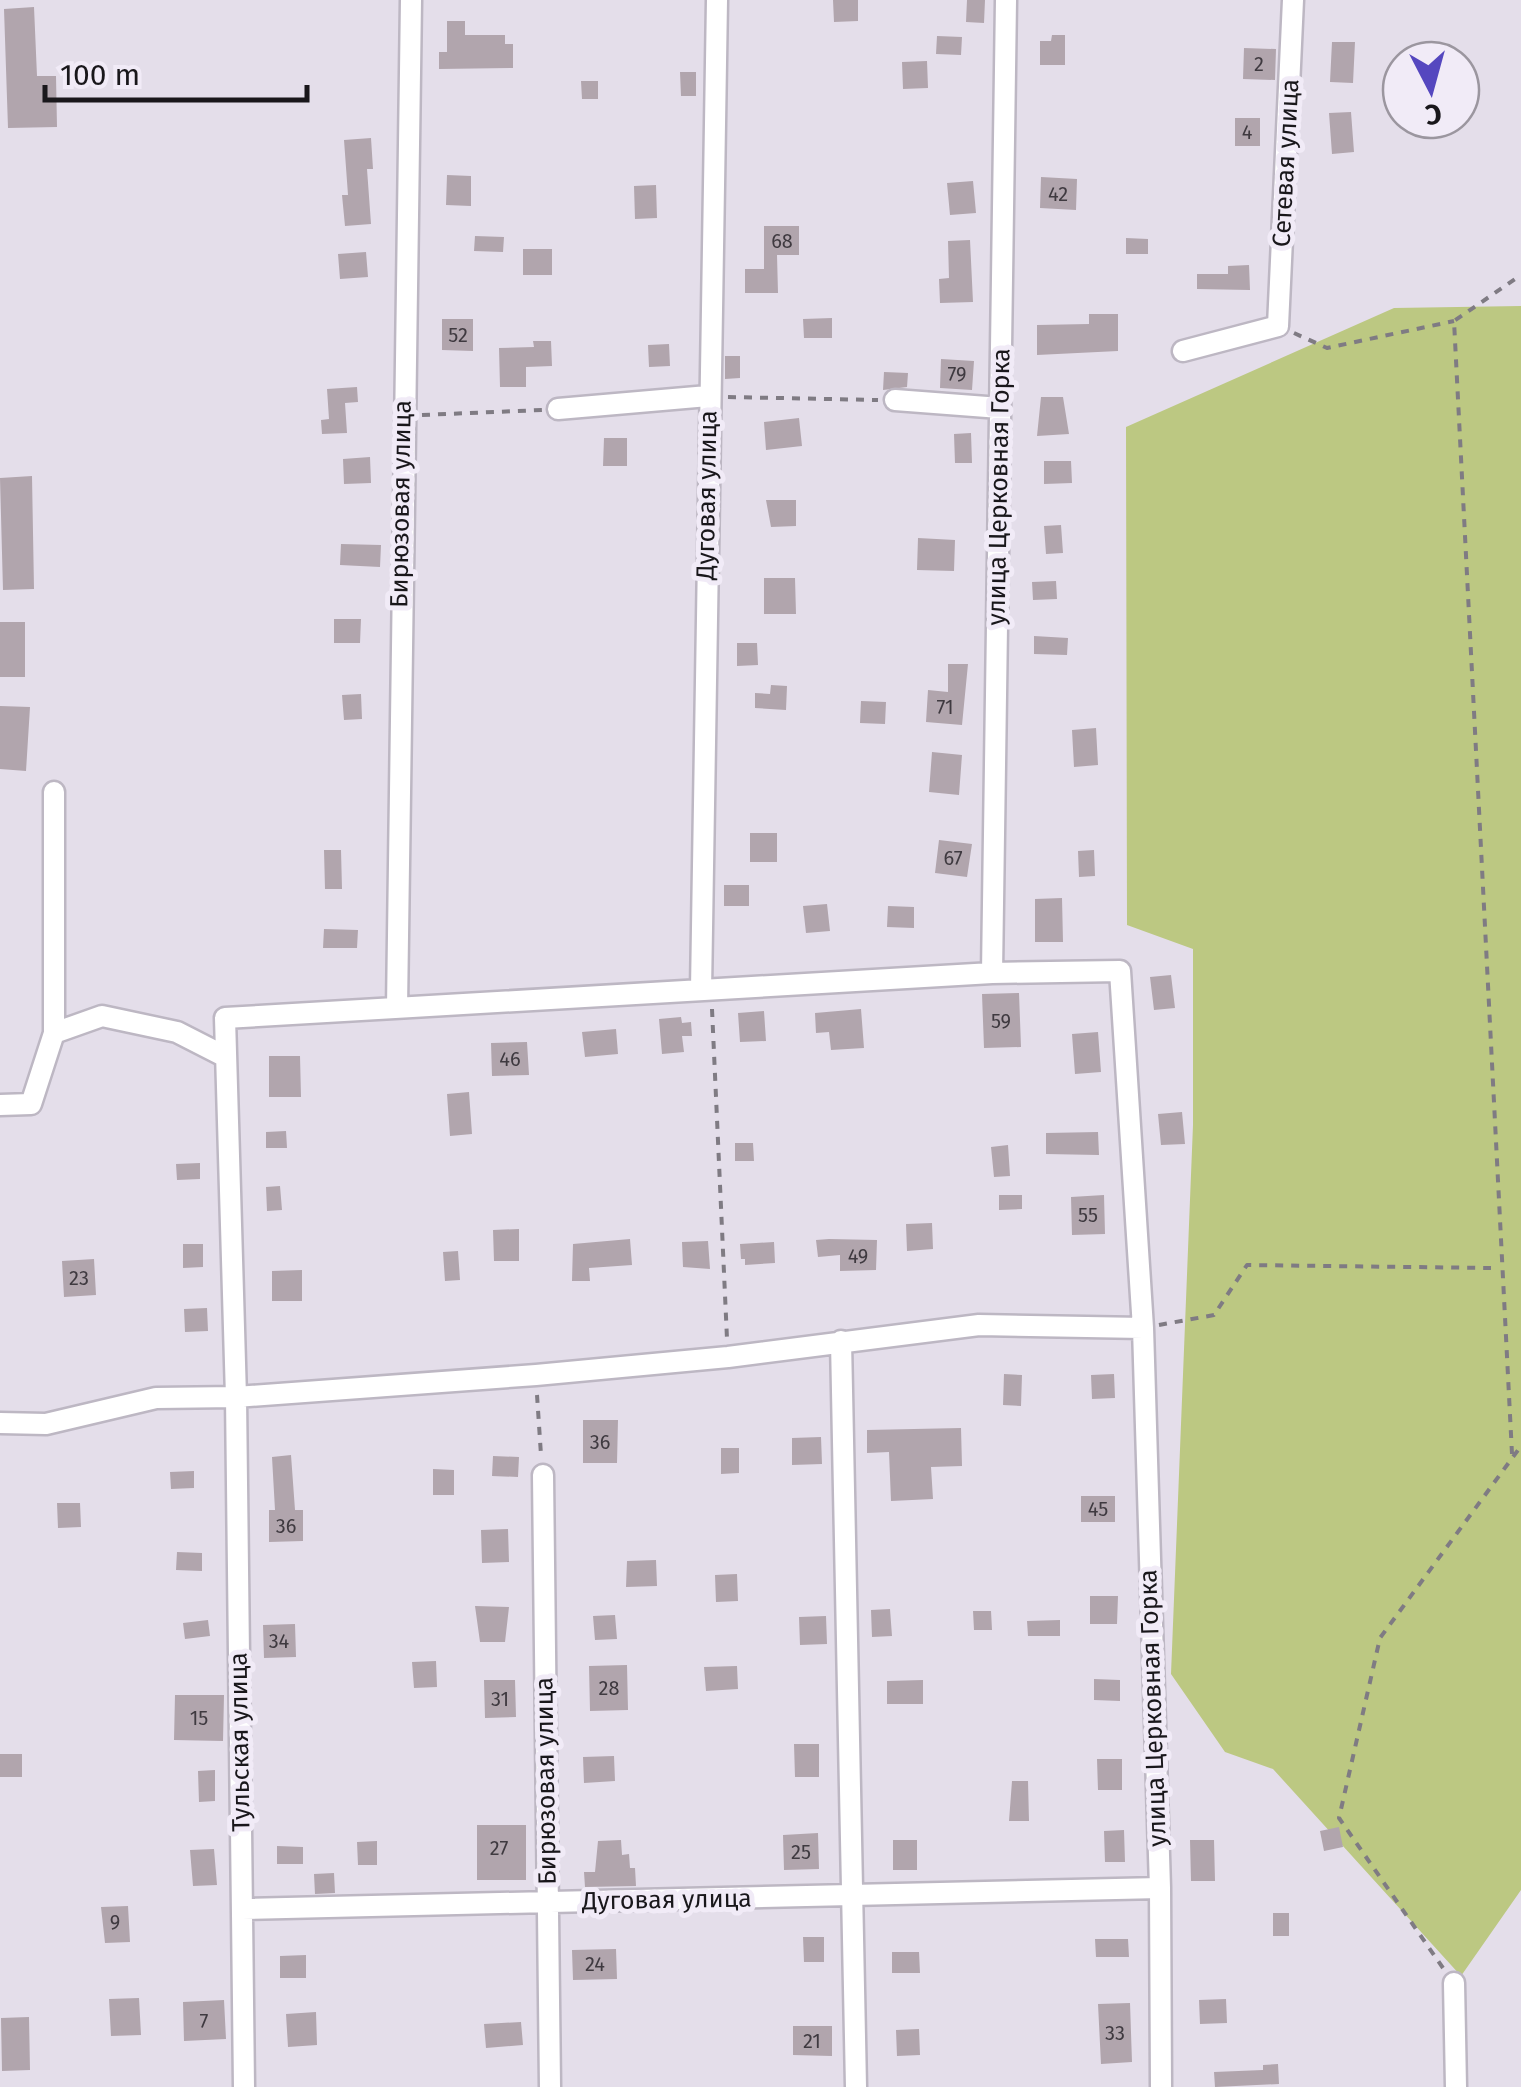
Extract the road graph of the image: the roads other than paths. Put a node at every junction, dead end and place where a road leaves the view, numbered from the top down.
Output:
1 (411, 0) edge
2 (717, 0) edge
3 (1006, 0) edge
4 (1293, 0) edge
5 (1184, 351) dead end
6 (708, 396) junction
7 (895, 400) road end
8 (1000, 408) junction
9 (558, 409) road end
10 (54, 792) dead end
11 (992, 973) junction
12 (706, 989) junction
13 (397, 1008) junction
14 (54, 1033) junction
15 (224, 1056) junction
16 (0, 1105) edge
17 (1143, 1328) junction
18 (842, 1340) junction
19 (236, 1397) junction
20 (0, 1423) edge
21 (543, 1475) road end
22 (1160, 1888) junction
23 (852, 1896) junction
24 (547, 1903) junction
25 (242, 1909) junction
26 (1454, 1984) road end
27 (244, 2087) edge
28 (550, 2087) edge
29 (856, 2087) edge
30 (1160, 2087) edge
31 (1456, 2087) edge

1 - 13 street, Бирюзовая улица
2 - 6 street, Дуговая улица
3 - 8 street, улица Церковная Горка
4 - 5 street, Сетевая улица
6 - 9 street
6 - 12 street, Дуговая улица
7 - 8 street
8 - 11 street, улица Церковная Горка
10 - 14 street
11 - 12 street
11 - 17 street, улица Церковная Горка
12 - 13 street
13 - 15 street
14 - 15 street
14 - 16 street
15 - 19 street, Тульская улица
17 - 18 street
17 - 22 street, улица Церковная Горка
18 - 19 street
18 - 23 street
19 - 20 street
19 - 25 street, Тульская улица
21 - 24 street, Бирюзовая улица
22 - 23 street, Дуговая улица
22 - 30 street, улица Церковная Горка
23 - 24 street, Дуговая улица
23 - 29 street
24 - 25 street, Дуговая улица
24 - 28 street, Бирюзовая улица
25 - 27 street, Тульская улица
26 - 31 street

